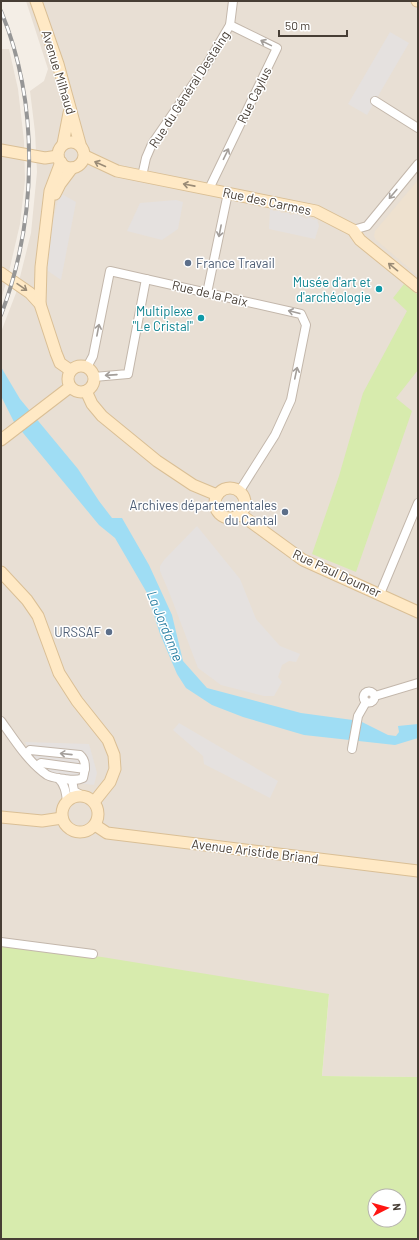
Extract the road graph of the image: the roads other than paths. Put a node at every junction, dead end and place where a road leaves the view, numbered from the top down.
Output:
1 (36, 1) edge
2 (233, 1) edge
3 (230, 25) junction
4 (375, 101) dead end
5 (69, 109) junction
6 (418, 128) edge
7 (63, 144) junction
8 (80, 144) junction
9 (1, 150) edge
10 (85, 156) junction
11 (59, 159) junction
12 (418, 164) edge
13 (72, 168) junction
14 (142, 176) junction
15 (209, 189) junction
16 (228, 193) junction
17 (49, 207) junction
18 (353, 230) junction
19 (1, 273) edge
20 (41, 275) junction
21 (146, 279) junction
22 (418, 287) edge
23 (207, 293) junction
24 (40, 304) junction
25 (87, 367) junction
26 (72, 369) junction
27 (94, 377) junction
28 (70, 387) junction
29 (86, 391) junction
30 (5, 437) edge
31 (239, 492) junction
32 (217, 495) junction
33 (418, 503) edge
34 (240, 514) junction
35 (1, 572) edge
36 (380, 594) junction
37 (418, 612) edge
38 (418, 683) edge
39 (1, 721) edge
40 (352, 749) dead end
41 (26, 754) junction
42 (37, 766) junction
43 (85, 769) junction
44 (58, 778) junction
45 (72, 780) junction
46 (83, 796) junction
47 (67, 801) junction
48 (94, 802) junction
49 (1, 817) edge
50 (62, 818) junction
51 (95, 825) junction
52 (418, 871) edge
53 (1, 942) edge
54 (93, 954) dead end

1 - 5 main road, Avenue Milhaud
2 - 3 street, Rue du Général Destaing
3 - 14 street, Rue du Général Destaing
15 -> 3 street, Rue Caylus
4 - 6 street
5 - 7 main road
5 - 8 main road, Avenue Milhaud
7 - 8 main road
7 - 11 main road
8 - 10 main road
9 - 11 main road
10 - 13 main road
14 -> 10 main road, Rue des Carmes
11 - 13 main road
11 - 17 main road
12 -> 18 street
13 - 17 main road
15 -> 14 main road, Rue des Carmes
15 - 16 main road, Rue des Carmes
16 - 18 main road, Rue des Carmes
16 -> 23 street
17 - 20 main road
22 -> 18 main road, Rue des Carmes
19 -> 24 main road
20 - 24 main road
20 - 26 main road
21 - 23 street, Rue de la Paix
25 -> 21 street, Rue de la Paix
21 -> 27 street
31 -> 23 street, Rue de la Paix
24 - 26 main road
25 - 26 main road
25 - 27 main road
26 - 28 main road
27 - 29 main road
28 - 29 main road
28 - 30 main road
29 - 32 main road
31 - 32 main road
31 - 34 main road
32 - 34 main road
33 - 36 street
34 - 36 main road, Rue Paul Doumer
35 - 48 main road
36 - 37 main road, Rue Paul Doumer
38 - 40 street
39 - 41 street
41 - 42 street
43 -> 41 street
42 - 43 street
42 - 44 street
43 - 45 street
44 - 45 street
44 - 47 street
45 - 46 street
46 - 47 main road
46 - 48 main road
47 - 50 main road
48 - 51 main road
49 - 50 main road
50 - 51 main road
51 - 52 main road, Avenue Aristide Briand
53 - 54 street

